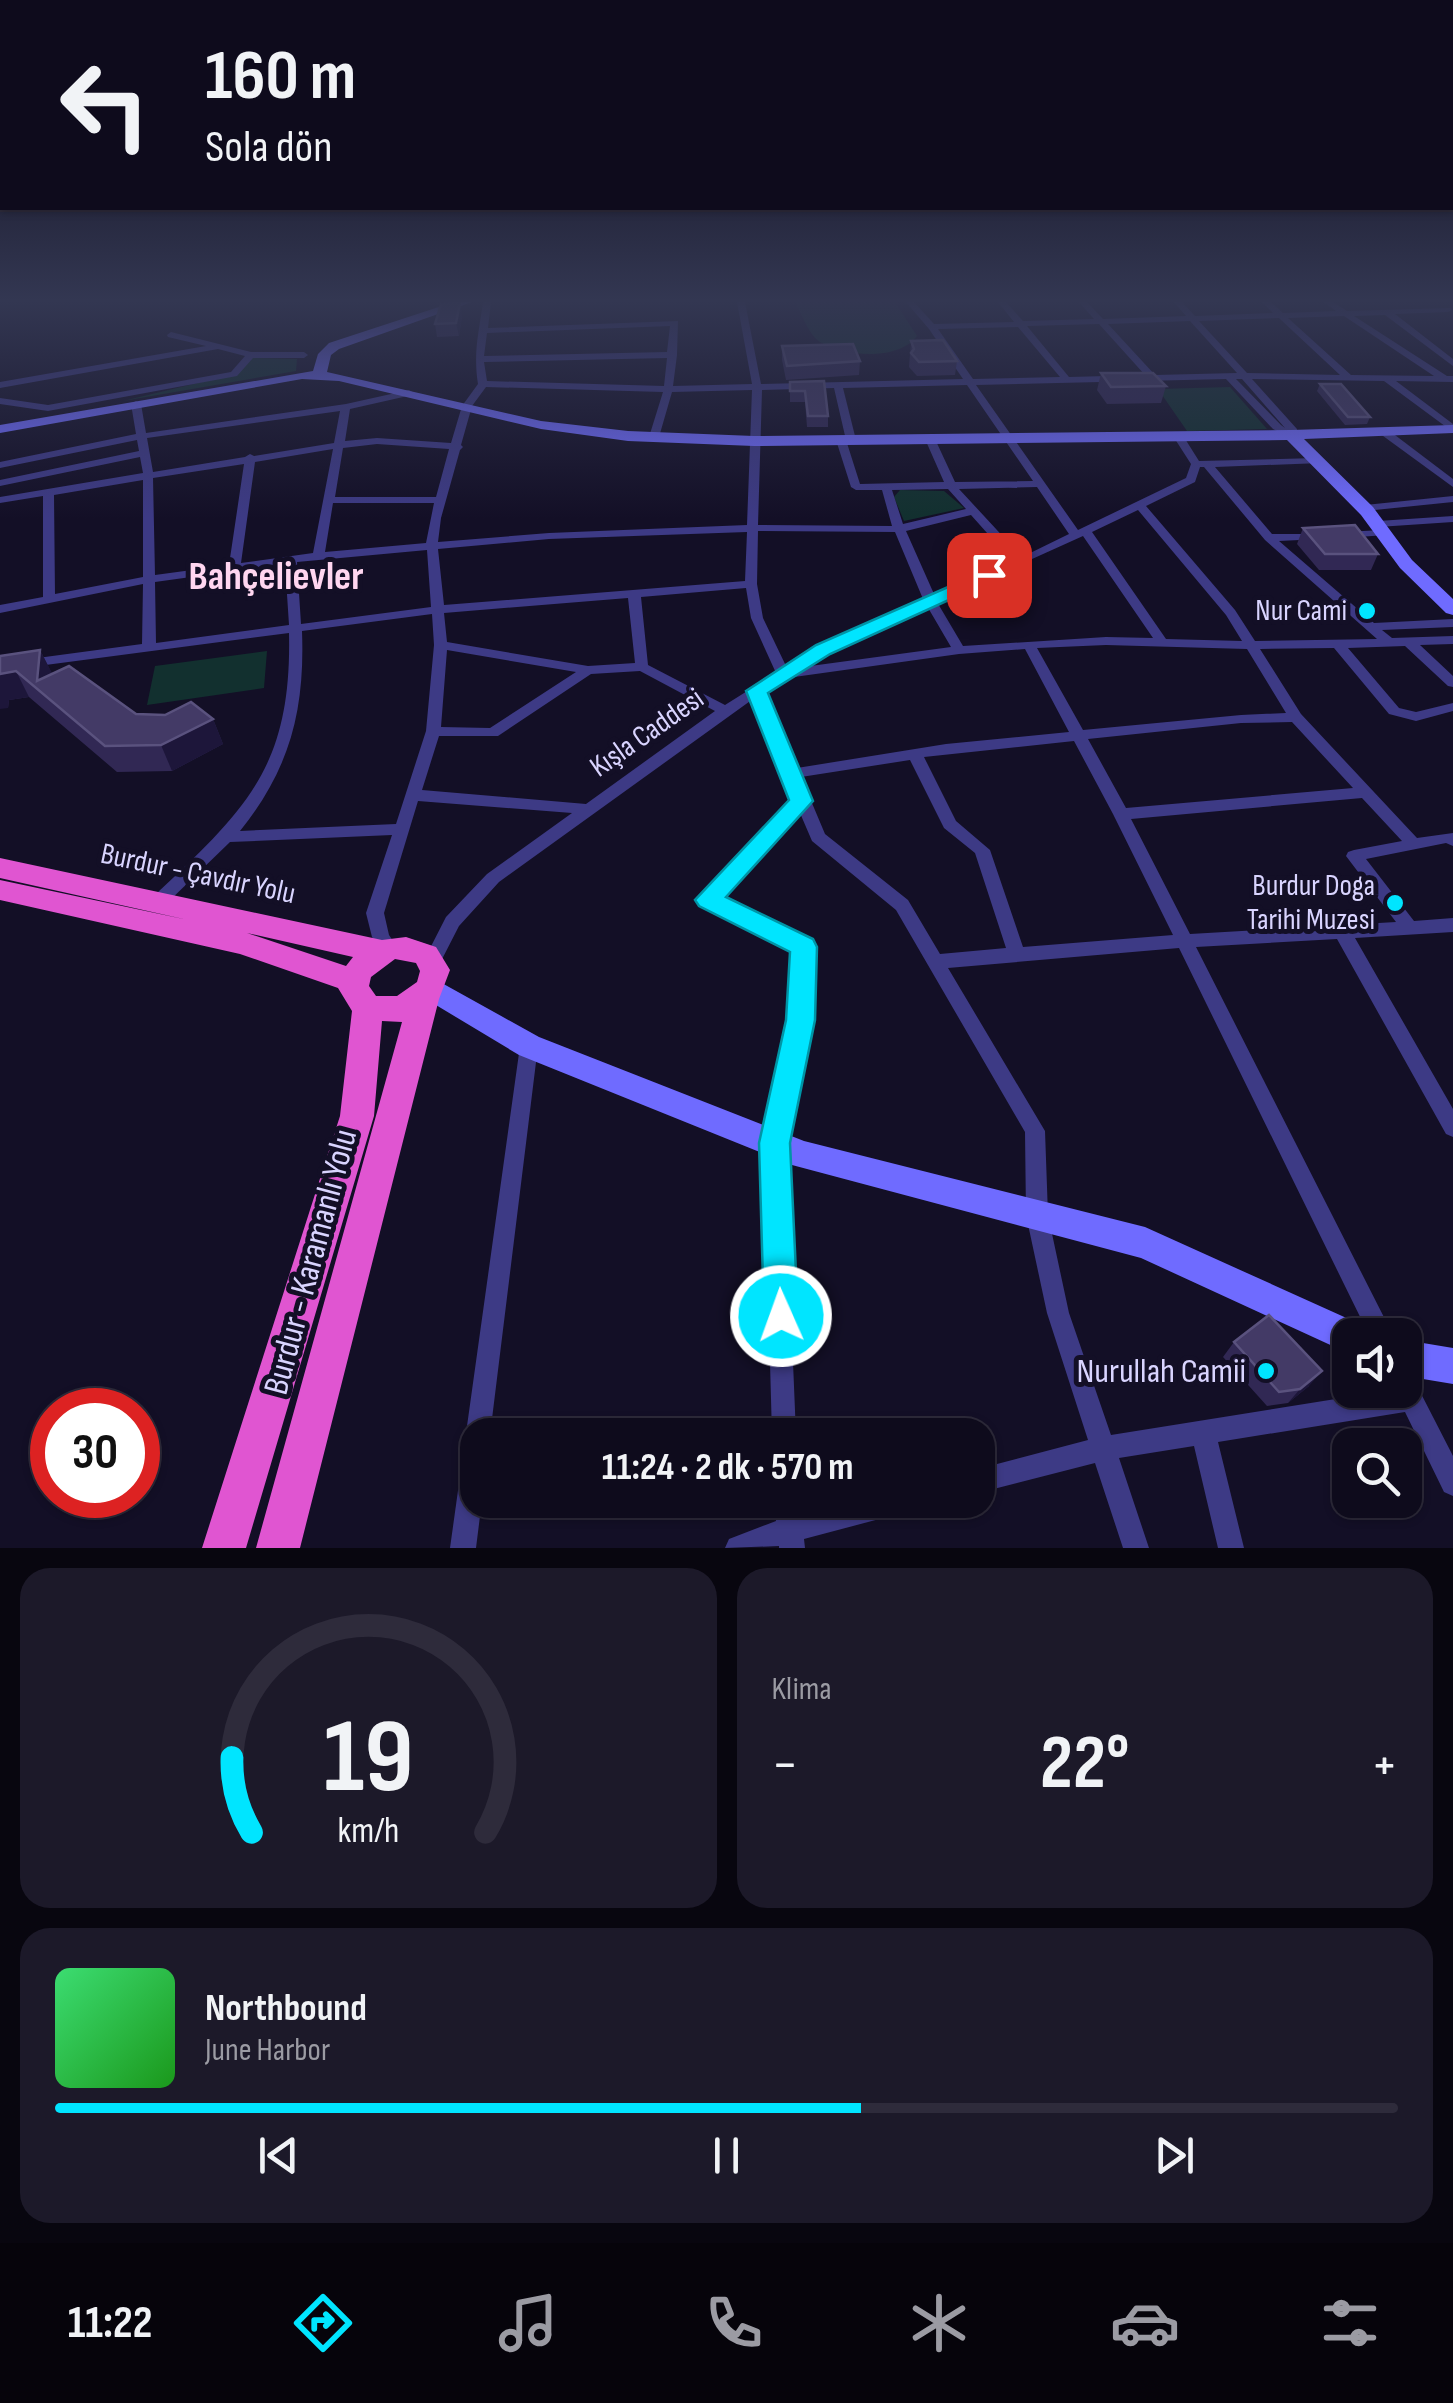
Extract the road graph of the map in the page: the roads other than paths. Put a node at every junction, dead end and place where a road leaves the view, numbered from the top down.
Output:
1 (60, 374) edge
2 (233, 374) edge
3 (482, 374) edge
4 (670, 374) edge
5 (754, 374) edge
6 (965, 374) edge
7 (1063, 374) edge
8 (1149, 374) edge
9 (311, 375) joint
10 (1228, 376) junction
11 (1245, 376) junction
12 (1347, 376) joint
13 (1152, 377) junction
14 (1385, 377) junction
15 (1066, 378) junction
16 (969, 380) junction
17 (1450, 381) edge
18 (484, 384) junction
19 (0, 385) edge
20 (838, 386) junction
21 (757, 387) junction
22 (668, 389) junction
23 (409, 393) junction
24 (0, 401) edge
25 (136, 404) junction
26 (467, 406) junction
27 (346, 407) junction
28 (0, 429) edge
29 (1453, 429) edge
30 (1384, 432) junction
31 (1291, 435) junction
32 (144, 436) junction
33 (1178, 436) junction
34 (654, 437) junction
35 (1010, 438) junction
36 (930, 439) junction
37 (846, 440) junction
38 (754, 441) junction
39 (340, 445) junction
40 (458, 447) junction
41 (146, 453) junction
42 (250, 457) junction
43 (1317, 461) junction
44 (1202, 464) junction
45 (0, 466) edge
46 (148, 473) junction
47 (0, 483) edge
48 (1042, 484) junction
49 (1453, 484) edge
50 (886, 486) junction
51 (952, 486) junction
52 (48, 491) junction
53 (1453, 499) edge
54 (0, 500) edge
55 (329, 500) junction
56 (440, 500) junction
57 (1140, 505) junction
58 (1365, 508) junction
59 (972, 511) junction
60 (1453, 519) edge
61 (750, 528) junction
62 (1381, 528) junction
63 (898, 529) junction
64 (1081, 534) junction
65 (1269, 538) junction
66 (432, 546) junction
67 (318, 556) junction
68 (292, 559) junction
69 (1020, 562) junction
70 (236, 566) junction
71 (150, 579) junction
72 (751, 584) junction
73 (634, 592) junction
74 (49, 600) junction
75 (928, 601) junction
76 (0, 609) edge
77 (441, 609) junction
78 (1453, 609) edge
79 (1453, 624) edge
80 (1370, 627) junction
81 (296, 628) junction
82 (1453, 640) edge
83 (1162, 642) junction
84 (1409, 642) junction
85 (1389, 643) junction
86 (441, 645) junction
87 (1029, 645) junction
88 (1253, 645) junction
89 (1338, 645) junction
90 (149, 647) junction
91 (959, 650) junction
92 (0, 667) edge
93 (642, 667) junction
94 (588, 670) junction
95 (784, 674) junction
96 (1453, 683) edge
97 (757, 691) junction
98 (1453, 708) edge
99 (724, 712) junction
100 (1296, 717) junction
101 (433, 730) junction
102 (1081, 738) junction
103 (916, 756) junction
104 (789, 774) junction
105 (1366, 792) junction
106 (413, 795) junction
107 (802, 801) junction
108 (586, 809) junction
109 (1121, 814) junction
110 (400, 829) junction
111 (224, 837) junction
112 (1452, 838) edge
113 (1414, 844) junction
114 (0, 868) edge
115 (0, 890) edge
116 (158, 902) junction
117 (1408, 925) junction
118 (1453, 925) edge
119 (1342, 931) junction
120 (1186, 942) junction
121 (386, 951) junction
122 (1017, 954) junction
123 (934, 962) junction
124 (429, 982) junction
125 (361, 995) junction
126 (530, 1046) junction
127 (1453, 1128) edge
128 (774, 1143) junction
129 (1038, 1215) junction
130 (1373, 1318) edge
131 (1332, 1329) edge
132 (1422, 1361) edge
133 (1453, 1366) edge
134 (1332, 1407) edge
135 (1416, 1408) edge
136 (481, 1418) edge
137 (783, 1418) edge
138 (1203, 1432) junction
139 (1104, 1448) junction
140 (995, 1477) edge
141 (1453, 1483) edge
142 (467, 1518) edge
143 (850, 1518) edge
144 (790, 1539) edge
145 (224, 1548) edge
146 (278, 1548) edge
147 (463, 1548) edge
148 (738, 1548) edge
149 (1136, 1548) edge
150 (1231, 1548) edge

1 - 19 street
2 - 24 street
3 - 18 street
4 - 22 street
5 - 21 street
6 - 16 street
7 - 15 street
8 - 13 street
9 - 23 main road
9 - 25 main road
10 - 11 street
10 - 13 street
10 - 31 street
11 - 12 street
11 - 31 street
12 - 14 street
13 - 15 street
14 - 17 street
14 - 29 street
15 - 16 street
16 - 20 street
16 - 35 street
18 - 22 street
18 - 26 street
20 - 21 street
20 - 37 street
21 - 22 street
21 - 38 street
22 - 34 street
23 - 26 main road
23 - 27 street
25 - 28 main road
25 - 32 street
26 - 34 main road
26 - 40 street
27 - 32 street
27 - 39 street
29 - 30 main road
30 - 31 main road
30 - 49 street
31 - 33 main road
31 - 43 main road
32 - 41 street
32 - 45 street
33 - 35 main road
33 - 44 street
34 - 38 main road
35 - 36 main road
35 - 48 street
36 - 37 main road
36 - 51 street
37 - 38 main road
37 - 50 street
38 - 61 street
39 - 40 street
39 - 42 street
39 - 55 street
40 - 56 street
41 - 46 street
41 - 47 street
42 - 46 street
42 - 70 street
43 - 44 street
43 - 58 main road
44 - 57 street, Kışla Caddesi
44 - 65 street
46 - 52 street
46 - 71 street
48 - 51 street
48 - 64 street
50 - 51 street
50 - 63 street
51 - 59 street
52 - 54 street
52 - 74 street
53 - 58 street
55 - 56 street
55 - 67 street
56 - 66 street
57 - 64 street, Kışla Caddesi
57 - 88 street
58 - 62 main road
59 - 63 street
59 - 69 street
60 - 62 street
61 - 63 street
61 - 66 street
61 - 72 street
62 - 65 street
62 - 78 main road
63 - 75 street
64 - 69 street, Kışla Caddesi
64 - 83 street
65 - 80 street
66 - 67 street
66 - 77 street
67 - 68 street
68 - 70 street
68 - 81 street
69 - 75 street, Kışla Caddesi
70 - 71 street
71 - 74 street
71 - 90 street
72 - 73 street
72 - 95 street
73 - 77 street
73 - 93 street
74 - 76 street
75 - 91 street
75 - 95 street, Kışla Caddesi
77 - 81 street
77 - 86 street
79 - 80 street
80 - 85 street
81 - 90 street
81 - 111 street
82 - 84 street
83 - 87 street
83 - 88 street
84 - 85 street
84 - 96 street
85 - 89 street
86 - 94 street
86 - 101 street
87 - 91 street
87 - 102 street
88 - 89 street
88 - 100 street
89 - 98 street
90 - 92 street
91 - 95 street
93 - 94 street
93 - 99 street
94 - 101 street
95 - 97 street, Kışla Caddesi
97 - 99 street, Kışla Caddesi
97 - 104 street
99 - 108 street, Kışla Caddesi
100 - 102 street
100 - 105 street
101 - 106 street
102 - 103 street
102 - 109 street
103 - 104 street
103 - 122 street
104 - 107 street
105 - 109 street
105 - 113 street
106 - 108 street
106 - 110 street
107 - 123 street
107 - 128 street
108 - 124 street, Kışla Caddesi
109 - 120 street
110 - 111 street
110 - 121 street
111 - 116 street
112 - 113 street
113 - 117 street
114 - 116 highway, Burdur - Çavdır Yolu
115 - 125 highway, Burdur - Çavdır Yolu
116 - 121 highway, Burdur - Çavdır Yolu
117 - 118 street
117 - 119 street
119 - 120 street
119 - 127 street
120 - 122 street
120 - 130 street
121 - 124 highway
121 - 125 highway
122 - 123 street
123 - 129 street
124 - 125 highway
124 - 126 main road
124 - 146 highway, Burdur - Karamanlı Yolu
125 - 145 highway, Burdur - Karamanlı Yolu
126 - 128 main road
126 - 136 street
128 - 129 main road
128 - 137 street
129 - 131 main road
129 - 139 street
132 - 133 main road
134 - 138 street
135 - 141 street
138 - 139 street
138 - 150 street
139 - 140 street
139 - 149 street
142 - 147 street
143 - 144 street
144 - 148 street

